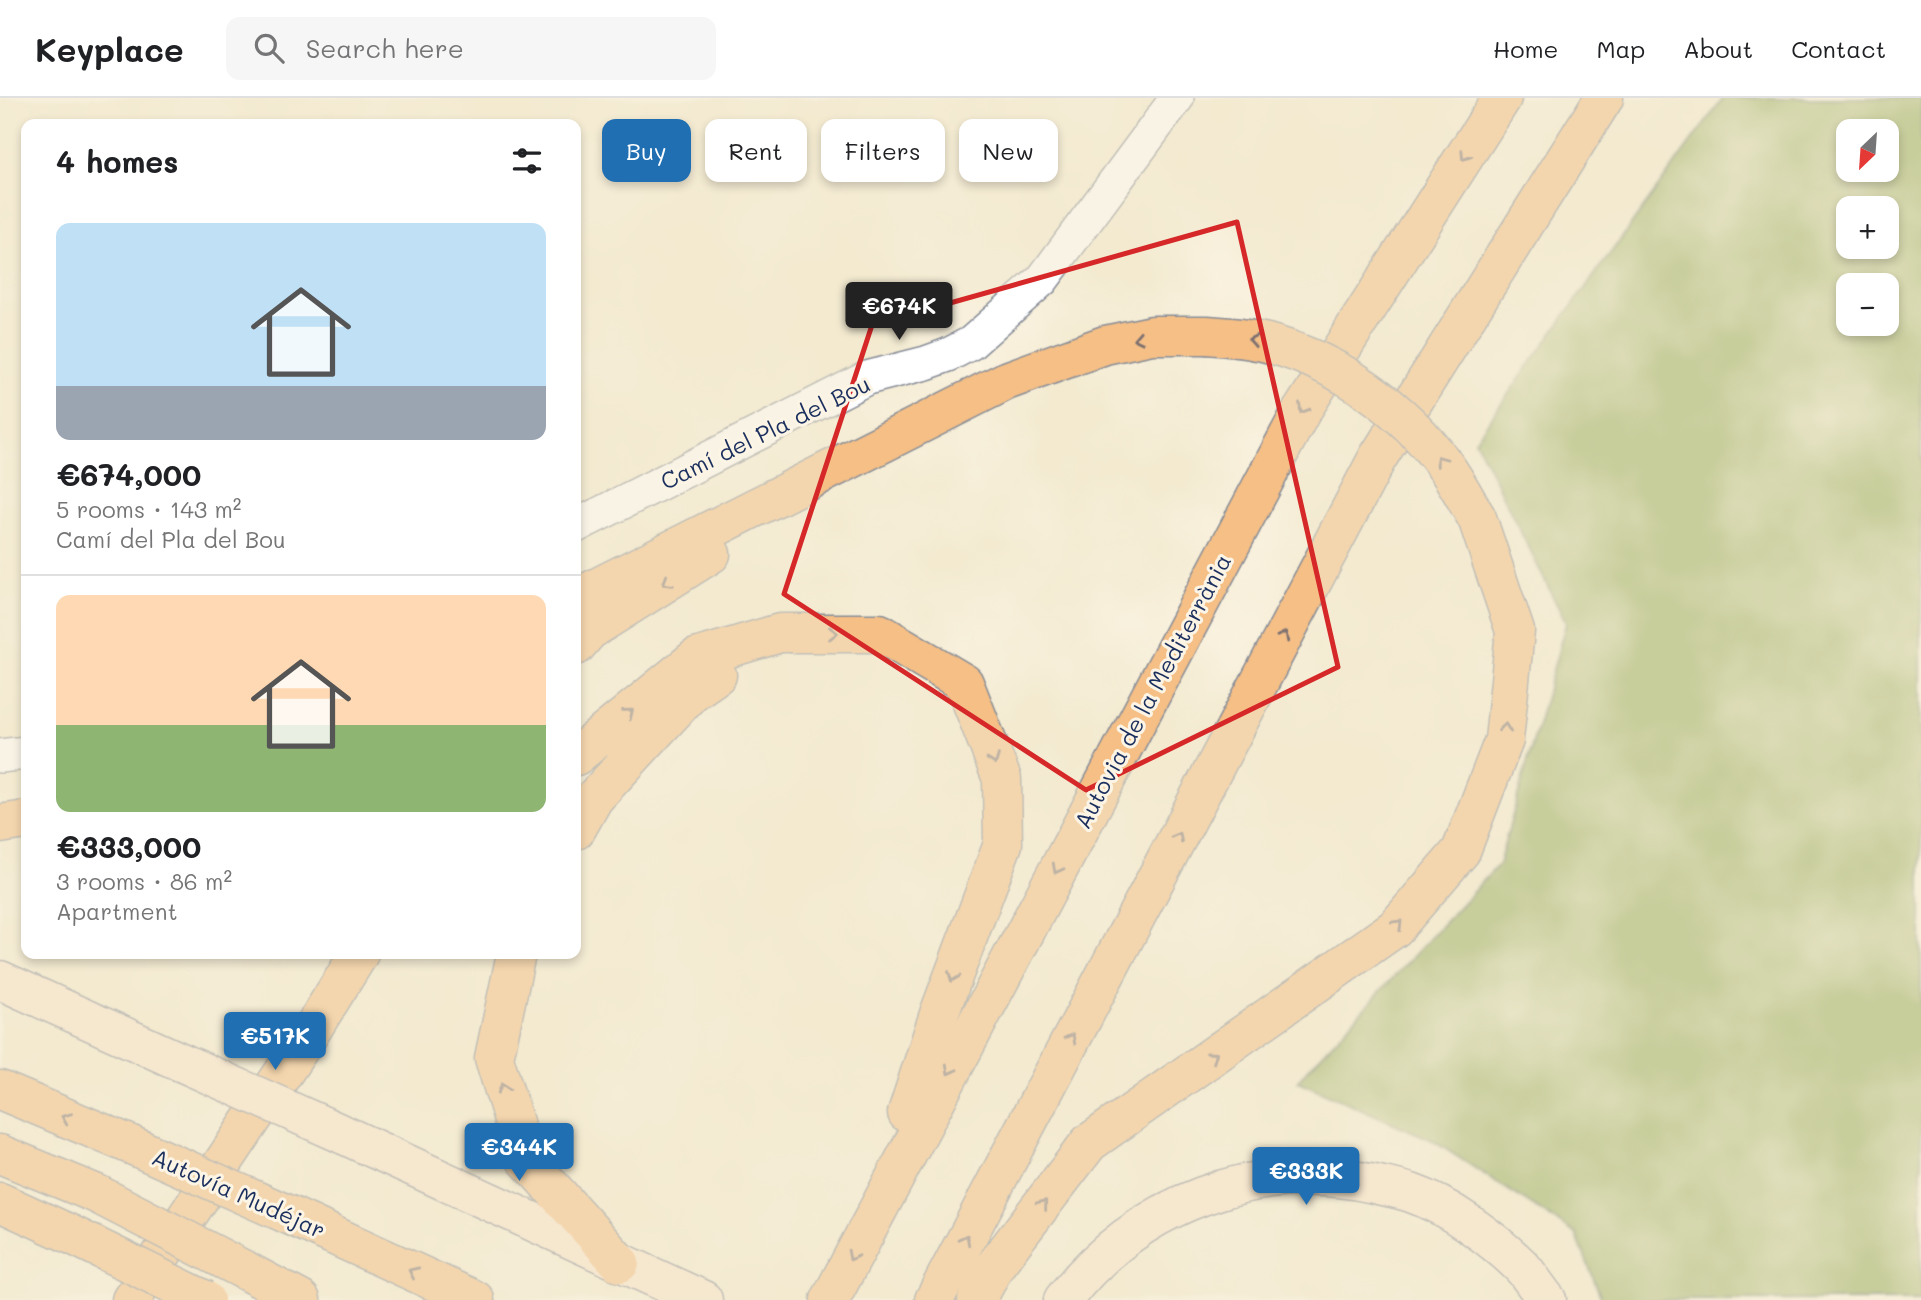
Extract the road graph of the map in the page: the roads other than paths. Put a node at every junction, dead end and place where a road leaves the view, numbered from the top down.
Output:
1 (1177, 98) edge
2 (1502, 98) edge
3 (1604, 98) edge
4 (911, 428) junction
5 (581, 523) edge
6 (581, 595) edge
7 (780, 633) junction
8 (581, 640) edge
9 (581, 752) edge
10 (21, 753) edge
11 (0, 755) edge
12 (21, 821) edge
13 (581, 821) edge
14 (0, 824) edge
15 (356, 959) edge
16 (380, 959) edge
17 (515, 959) edge
18 (0, 980) edge
19 (308, 1036) junction
20 (0, 1090) edge
21 (0, 1154) edge
22 (0, 1202) edge
23 (0, 1209) edge
24 (875, 1211) junction
25 (70, 1234) junction
26 (620, 1262) junction
27 (687, 1293) edge
28 (131, 1300) edge
29 (205, 1300) edge
30 (300, 1300) edge
31 (475, 1300) edge
32 (830, 1300) edge
33 (934, 1300) edge
34 (977, 1300) edge
35 (1063, 1300) edge
36 (1547, 1300) edge

1 - 5 street, Camí del Pla del Bou
2 -> 24 highway, Autovia de la Mediterrània
33 -> 3 highway
4 - 6 highway
4 -> 8 highway
34 -> 4 highway, bridge
9 -> 7 highway
7 - 13 highway
7 -> 24 highway
10 - 11 street
12 - 14 highway
15 - 19 highway
16 - 19 highway
26 -> 17 highway
18 - 26 main road, bridge
19 - 28 highway
31 -> 20 highway, Autovía Mudéjar, bridge
21 - 30 highway, bridge
22 - 25 highway
23 - 25 highway
24 -> 32 highway, Autovia de la Mediterrània
25 - 29 highway, bridge
26 - 27 main road
35 - 36 main road

